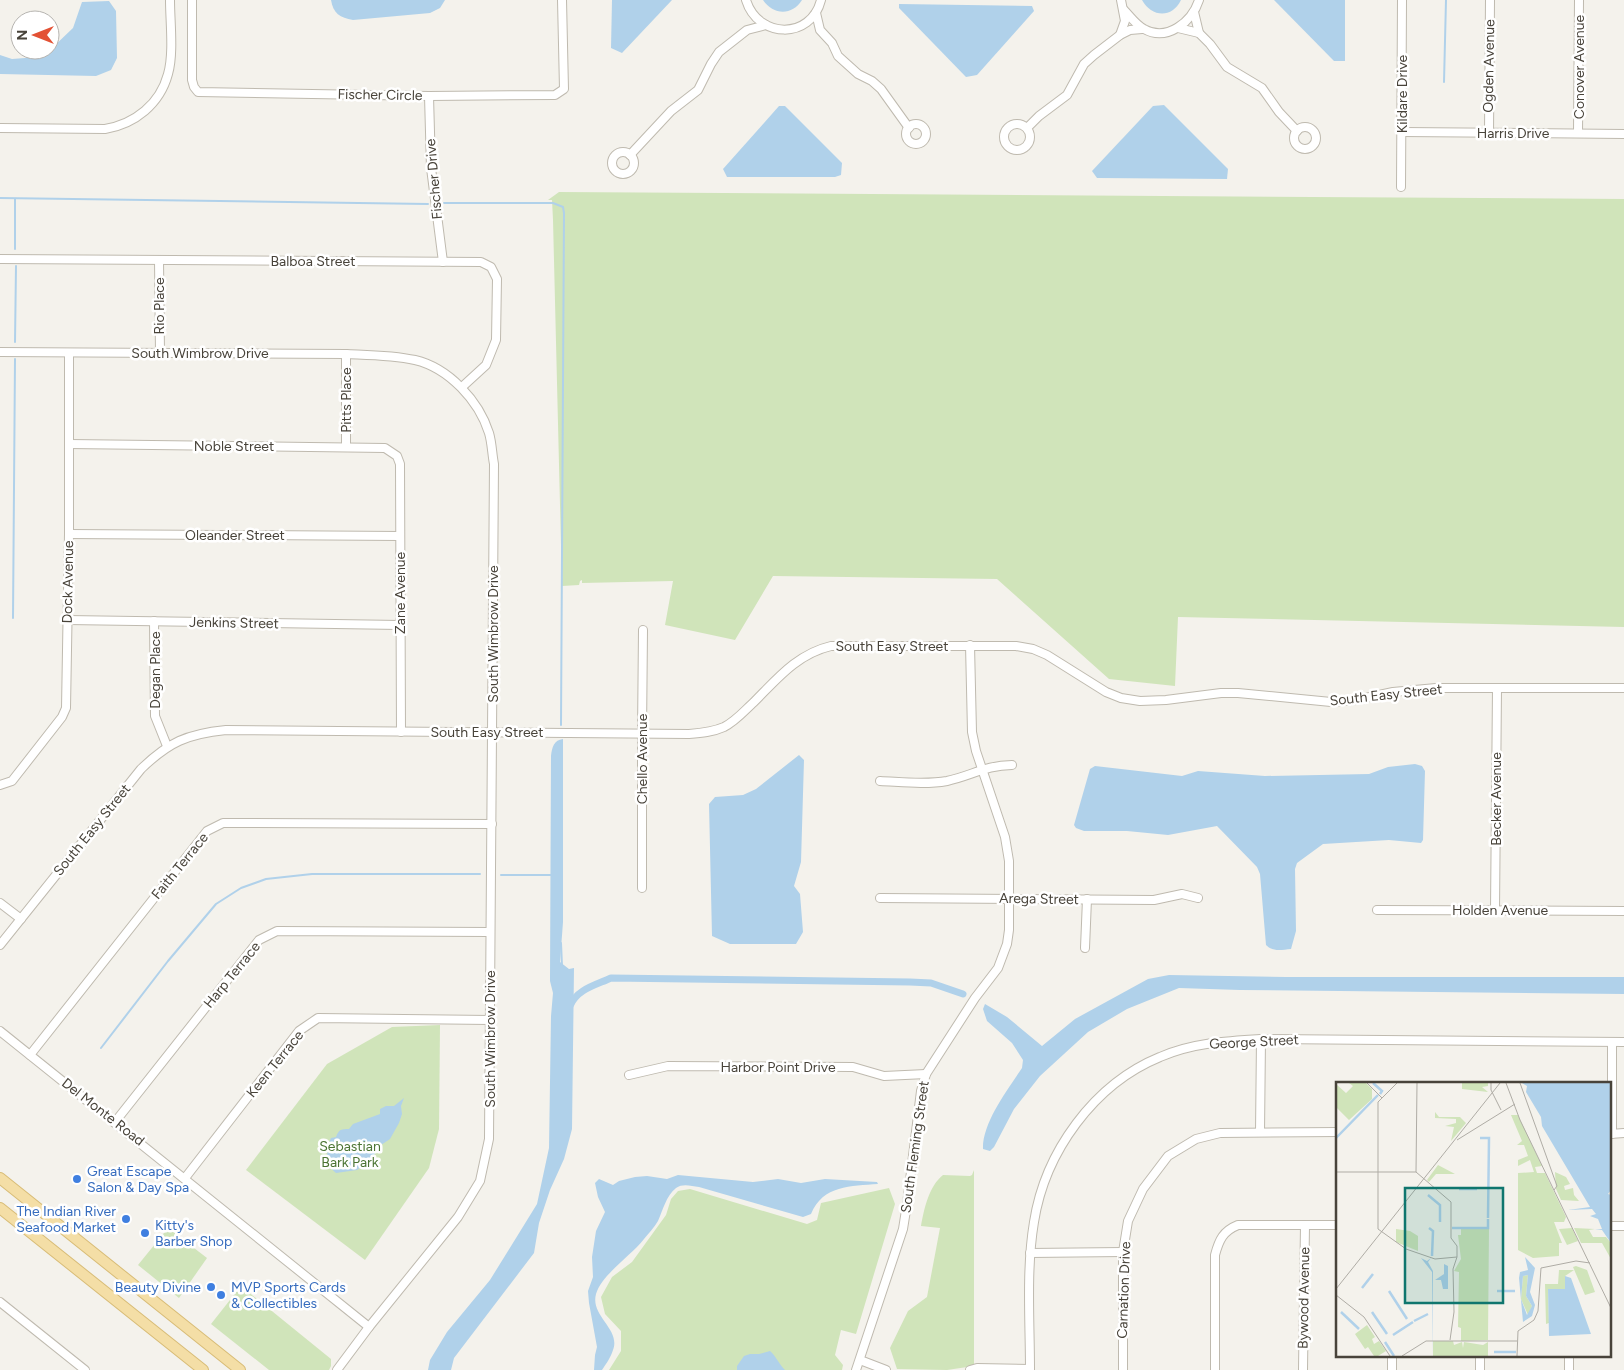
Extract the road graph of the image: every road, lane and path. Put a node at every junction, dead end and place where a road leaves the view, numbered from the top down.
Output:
1 (170, 0) edge
2 (192, 0) edge
3 (562, 0) edge
4 (746, 0) edge
5 (822, 0) edge
6 (1122, 0) edge
7 (1199, 0) edge
8 (1402, 0) edge
9 (1490, 0) edge
10 (1579, 0) edge
11 (1124, 10) junction
12 (1194, 12) junction
13 (752, 13) junction
14 (816, 13) junction
15 (804, 24) junction
16 (766, 25) junction
17 (1142, 28) junction
18 (1178, 28) junction
19 (747, 30) junction
20 (820, 30) junction
21 (1199, 33) junction
22 (1120, 35) junction
23 (429, 96) junction
24 (0, 128) edge
25 (909, 128) dead end
26 (1027, 128) dead end
27 (1297, 131) dead end
28 (1402, 132) junction
29 (1489, 133) junction
30 (1578, 133) junction
31 (1624, 134) edge
32 (630, 155) dead end
33 (1401, 187) dead end
34 (0, 260) edge
35 (159, 260) junction
36 (443, 262) junction
37 (0, 352) edge
38 (69, 352) junction
39 (160, 352) junction
40 (346, 354) junction
41 (462, 388) junction
42 (69, 444) junction
43 (346, 446) junction
44 (397, 456) joint
45 (69, 534) junction
46 (400, 536) junction
47 (68, 620) junction
48 (154, 622) junction
49 (400, 625) junction
50 (644, 630) dead end
51 (970, 645) junction
52 (1497, 688) junction
53 (1624, 688) edge
54 (401, 732) junction
55 (492, 732) junction
56 (642, 733) junction
57 (167, 746) junction
58 (1012, 765) dead end
59 (982, 770) junction
60 (880, 781) dead end
61 (0, 785) edge
62 (492, 824) junction
63 (642, 888) dead end
64 (880, 898) dead end
65 (1010, 898) junction
66 (1198, 898) dead end
67 (1086, 899) junction
68 (0, 903) edge
69 (1377, 910) dead end
70 (1495, 911) junction
71 (1624, 911) edge
72 (21, 919) junction
73 (490, 932) junction
74 (0, 946) edge
75 (1086, 948) dead end
76 (490, 1020) junction
77 (0, 1031) edge
78 (1261, 1039) junction
79 (1612, 1042) junction
80 (1624, 1042) edge
81 (30, 1055) junction
82 (926, 1074) junction
83 (629, 1075) dead end
84 (1612, 1082) edge
85 (115, 1122) junction
86 (1260, 1132) junction
87 (1336, 1132) edge
88 (0, 1178) edge
89 (185, 1178) junction
90 (0, 1208) edge
91 (1305, 1225) junction
92 (1336, 1225) edge
93 (1123, 1252) junction
94 (1030, 1254) junction
95 (0, 1302) edge
96 (369, 1327) junction
97 (860, 1360) junction
98 (85, 1370) edge
99 (203, 1370) edge
100 (240, 1370) edge
101 (337, 1370) edge
102 (856, 1370) edge
103 (886, 1370) edge
104 (970, 1370) edge
105 (1030, 1370) edge
106 (1123, 1370) edge
107 (1215, 1370) edge
108 (1303, 1370) edge

1 - 24 street
2 - 23 street, Fischer Circle
3 - 23 street, Fischer Circle
4 - 13 street
5 - 14 street
6 - 11 street
7 - 12 street
8 - 28 street, Kildare Drive
9 - 29 street, Ogden Avenue
10 - 30 street, Conover Avenue
11 - 17 street
11 - 22 street
12 - 18 street
12 - 21 street
13 - 16 street
13 - 19 street
14 - 15 street
14 - 20 street
15 - 16 street
15 - 20 street
16 - 19 street
17 - 18 street
17 - 22 street
18 - 21 street
19 - 32 street
20 - 25 street
21 - 27 street
22 - 26 street
23 - 36 street, Fischer Drive
28 - 29 street, Harris Drive
28 - 33 street, Kildare Drive
29 - 30 street, Harris Drive
30 - 31 street, Harris Drive
34 - 35 street, Balboa Street
35 - 36 street, Balboa Street
35 - 39 street, Rio Place
36 - 41 street, Balboa Street
37 - 38 street, South Wimbrow Drive
38 - 39 street, South Wimbrow Drive
38 - 42 street, Dock Avenue
39 - 40 street, South Wimbrow Drive
40 - 41 street, South Wimbrow Drive
40 - 43 street, Pitts Place
41 - 55 street, South Wimbrow Drive
42 - 43 street, Noble Street
42 - 45 street, Dock Avenue
43 - 44 street, Noble Street
44 - 46 street, Zane Avenue
45 - 46 street, Oleander Street
45 - 47 street, Dock Avenue
46 - 49 street, Zane Avenue
47 - 48 street, Jenkins Street
47 - 61 street, Dock Avenue
48 - 49 street, Jenkins Street
48 - 57 street, Degan Place
49 - 54 street, Zane Avenue
50 - 56 street, Chello Avenue
51 - 52 street, South Easy Street
51 - 56 street, South Easy Street
51 - 59 street, South Fleming Street
52 - 53 street, South Easy Street
52 - 70 street, Becker Avenue
54 - 55 street, South Easy Street
54 - 57 street, South Easy Street
55 - 56 street, South Easy Street
55 - 62 street, South Wimbrow Drive
56 - 63 street, Chello Avenue
57 - 72 street, South Easy Street
58 - 59 street
59 - 60 street
59 - 65 street, South Fleming Street
62 - 73 street, South Wimbrow Drive
62 - 81 street, Faith Terrace
64 - 65 street, Arega Street
65 - 67 street, Arega Street
65 - 82 street, South Fleming Street
66 - 67 street, Arega Street
67 - 75 street
68 - 72 street
69 - 70 street, Holden Avenue
70 - 71 street, Holden Avenue
72 - 74 street, South Easy Street
73 - 76 street, South Wimbrow Drive
73 - 85 street, Harp Terrace
76 - 89 street, Keen Terrace
76 - 96 street, South Wimbrow Drive
77 - 81 street, Del Monte Road
78 - 79 street, George Street
78 - 86 street
78 - 94 street, George Street
79 - 80 street, George Street
79 - 84 street
81 - 85 street, Del Monte Road
82 - 83 street, Harbor Point Drive
82 - 97 street, South Fleming Street
85 - 89 street, Del Monte Road
86 - 87 street, Carnation Drive
86 - 93 street, Carnation Drive
88 - 100 main road
89 - 96 street, Del Monte Road
90 - 99 main road
91 - 92 street
91 - 107 street
91 - 108 street, Bywood Avenue
93 - 94 street
93 - 106 street, Carnation Drive
94 - 105 street, George Street
95 - 98 street
96 - 101 street, South Wimbrow Drive
97 - 102 street, South Fleming Street
97 - 103 street
104 - 105 street

